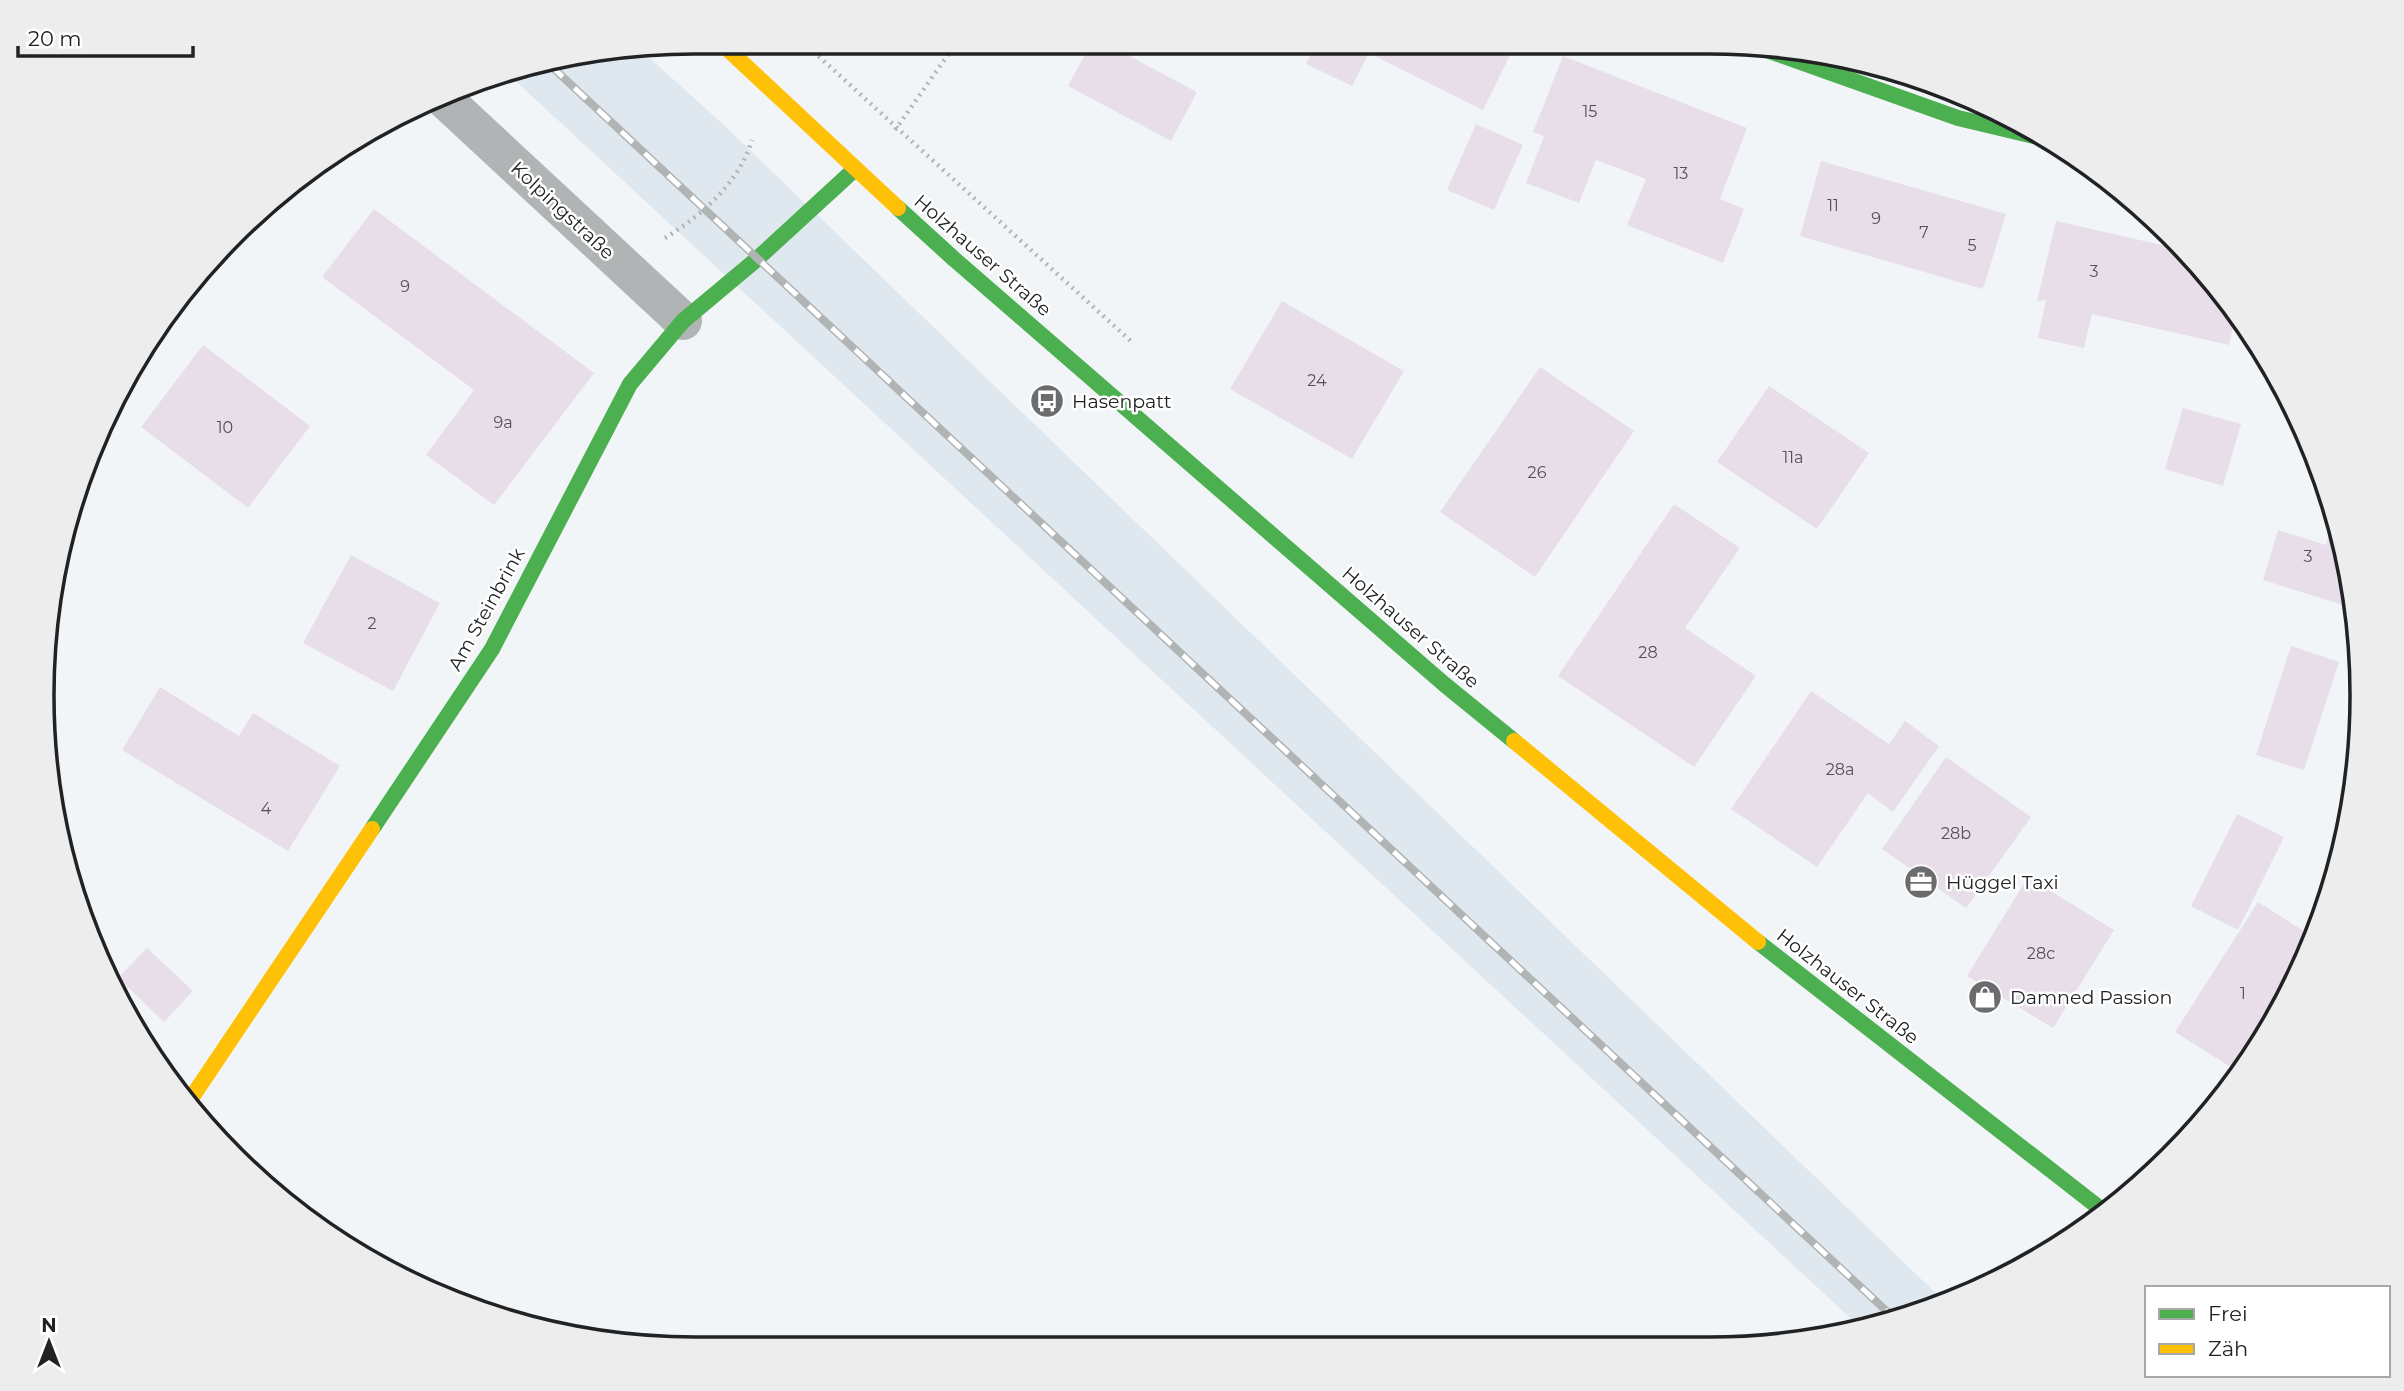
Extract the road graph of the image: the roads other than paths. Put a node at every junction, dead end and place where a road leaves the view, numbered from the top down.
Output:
1 (733, 54) edge
2 (1797, 61) edge
3 (449, 104) edge
4 (2012, 131) edge
5 (855, 169) junction
6 (683, 321) junction
7 (193, 1094) edge
8 (2097, 1206) edge

1 - 5 street, Holzhauser Straße
2 - 4 street
3 - 6 street, Kolpingstraße
5 - 6 street, Am Steinbrink
5 - 8 street, Holzhauser Straße
6 - 7 street, Am Steinbrink

